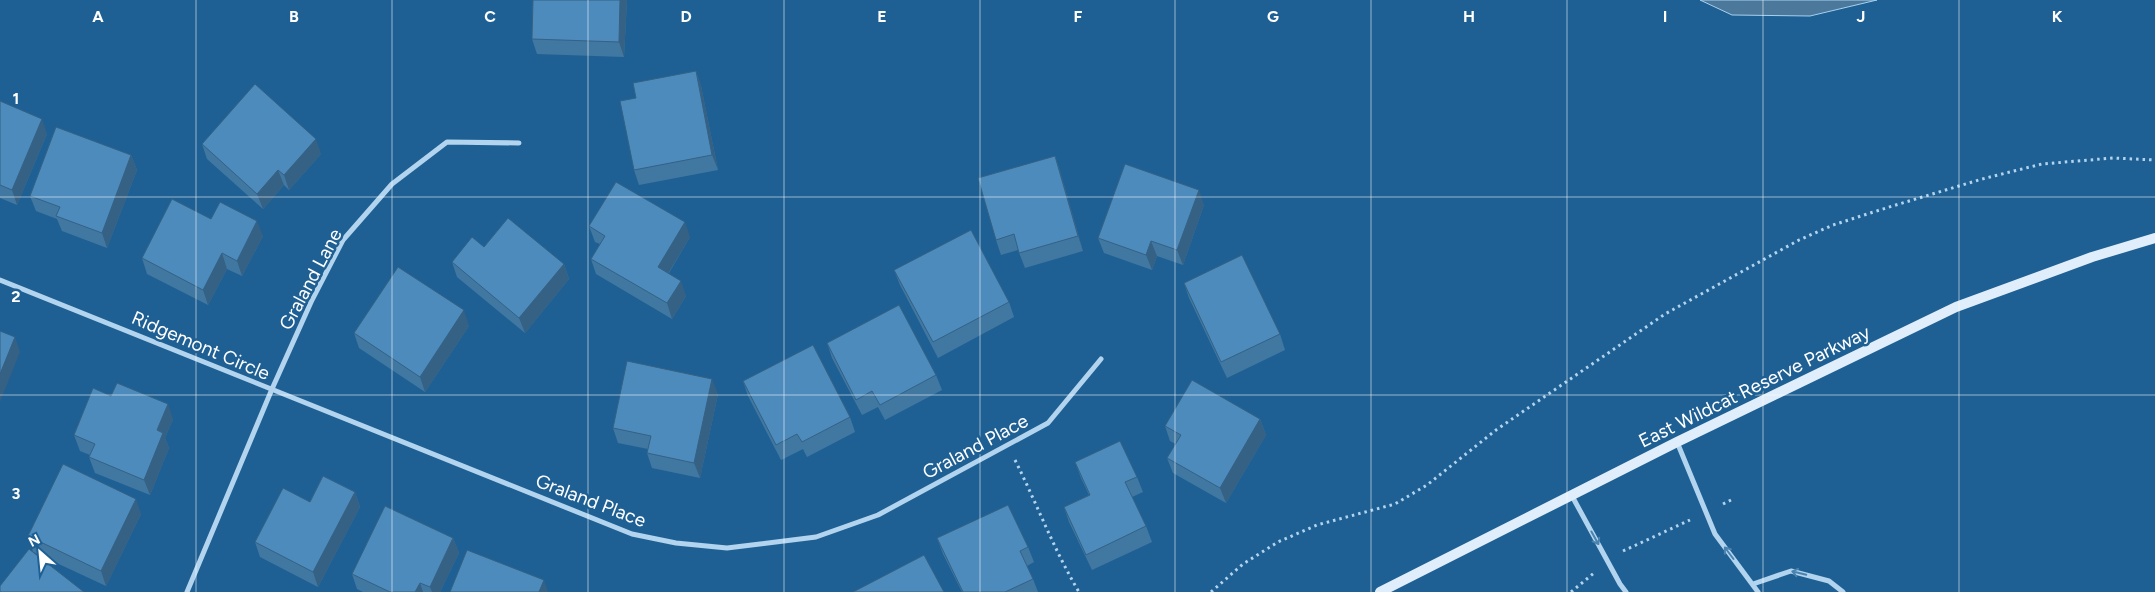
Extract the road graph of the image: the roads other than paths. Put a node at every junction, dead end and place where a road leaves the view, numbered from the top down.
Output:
1 (518, 143) dead end
2 (2155, 238) edge
3 (0, 280) edge
4 (1101, 359) dead end
5 (272, 389) junction
6 (1677, 442) junction
7 (1572, 495) junction
8 (1753, 584) junction
9 (187, 592) edge
10 (1380, 592) edge
11 (1626, 592) edge
12 (1758, 592) edge
13 (1843, 592) edge

1 - 5 street, Graland Lane
2 - 6 main road, East Wildcat Reserve Parkway
3 - 5 street, Ridgemont Circle
4 - 5 street, Graland Place
5 - 9 street, Ridgemont Circle
6 - 7 main road, East Wildcat Reserve Parkway
8 -> 6 street
7 - 10 main road, East Wildcat Reserve Parkway
7 -> 11 street
8 - 12 street
13 -> 8 street

